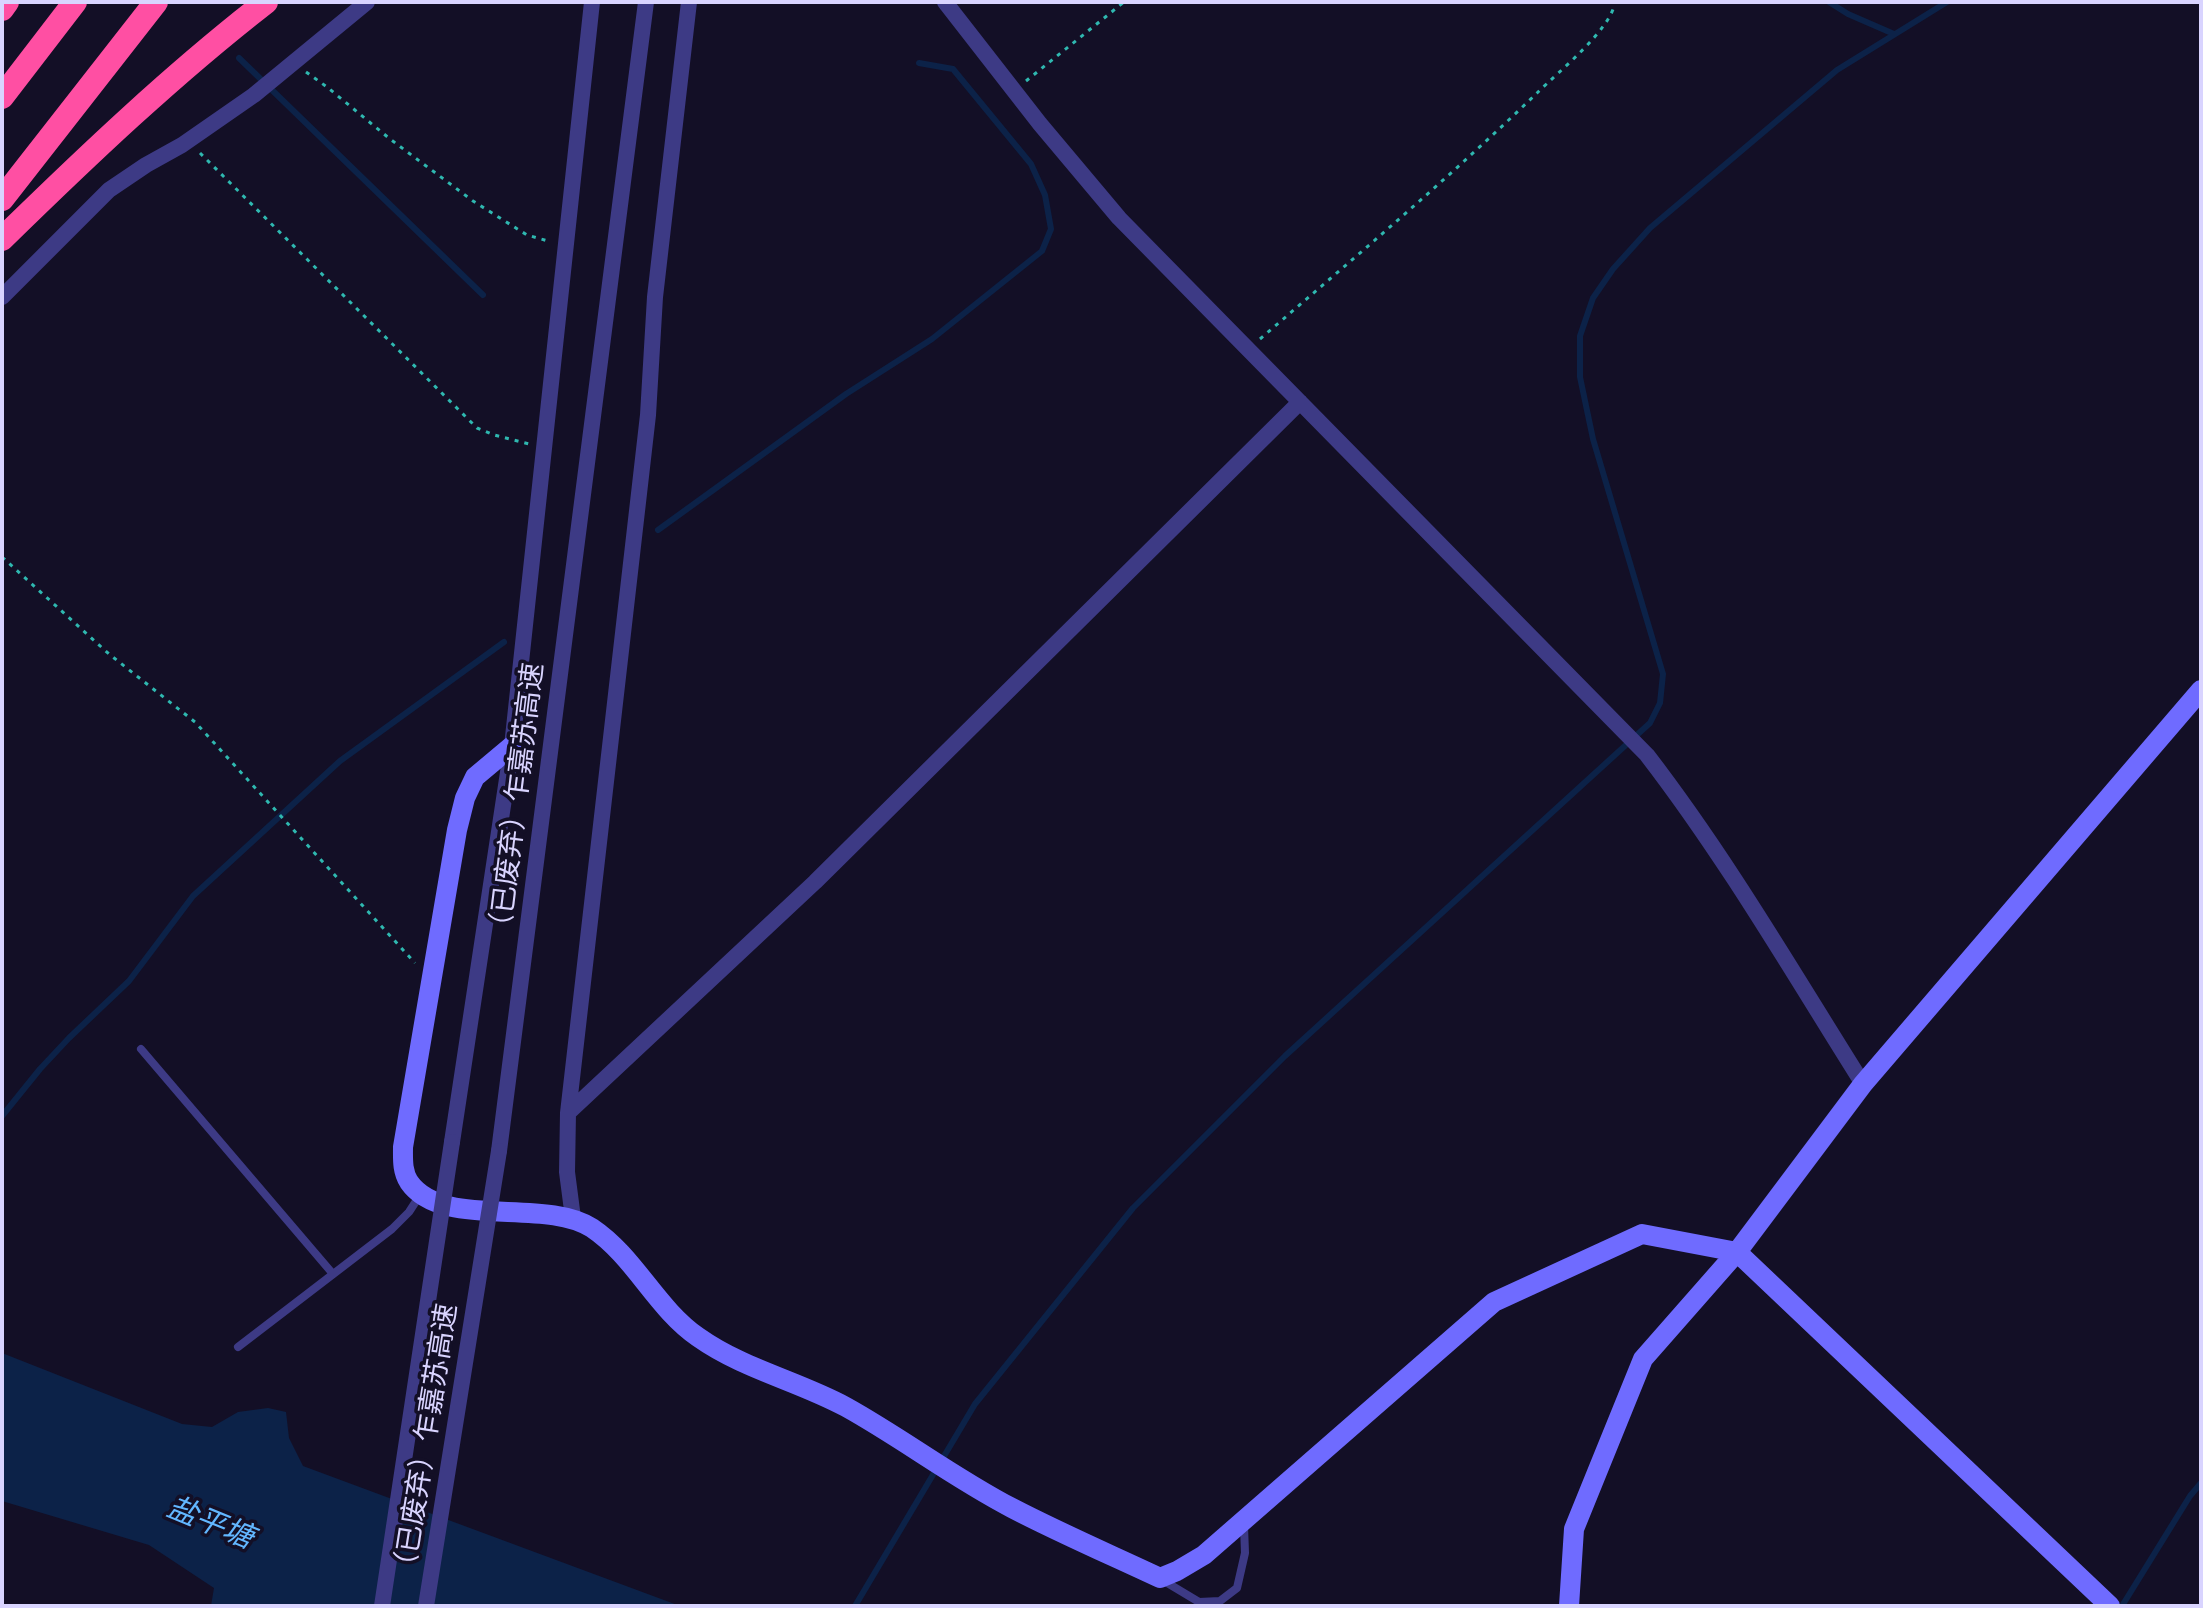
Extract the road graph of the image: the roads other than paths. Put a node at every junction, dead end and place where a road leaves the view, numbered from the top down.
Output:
1 (7, 2) edge
2 (75, 2) edge
3 (156, 2) edge
4 (266, 2) edge
5 (367, 2) edge
6 (592, 2) edge
7 (646, 2) edge
8 (689, 2) edge
9 (945, 2) edge
10 (2, 9) edge
11 (2, 97) edge
12 (2, 199) edge
13 (2, 239) edge
14 (2, 297) edge
15 (1300, 402) junction
16 (2201, 690) edge
17 (512, 746) junction
18 (141, 1049) dead end
19 (1863, 1084) junction
20 (568, 1113) junction
21 (421, 1194) junction
22 (573, 1218) junction
23 (1737, 1252) junction
24 (333, 1274) junction
25 (238, 1347) dead end
26 (1243, 1521) junction
27 (1160, 1578) junction
28 (2105, 1601) edge
29 (382, 1606) edge
30 (426, 1606) edge
31 (1569, 1606) edge

1 - 10 highway
2 - 11 highway
3 - 12 highway
4 - 13 highway
5 - 14 street
6 - 17 street, （已废弃）乍嘉苏高速
7 - 30 street, （已废弃）乍嘉苏高速, bridge
8 - 20 street
9 - 15 street
15 - 19 street
15 - 20 street
16 - 19 street
17 - 21 street
17 - 29 street, （已废弃）乍嘉苏高速, bridge
18 - 24 lane
19 - 23 street
20 - 22 street
21 - 22 street
21 - 24 lane
22 - 27 street
23 - 26 street
23 - 28 street
23 - 31 street
24 - 25 lane
26 - 27 street
26 - 27 lane

